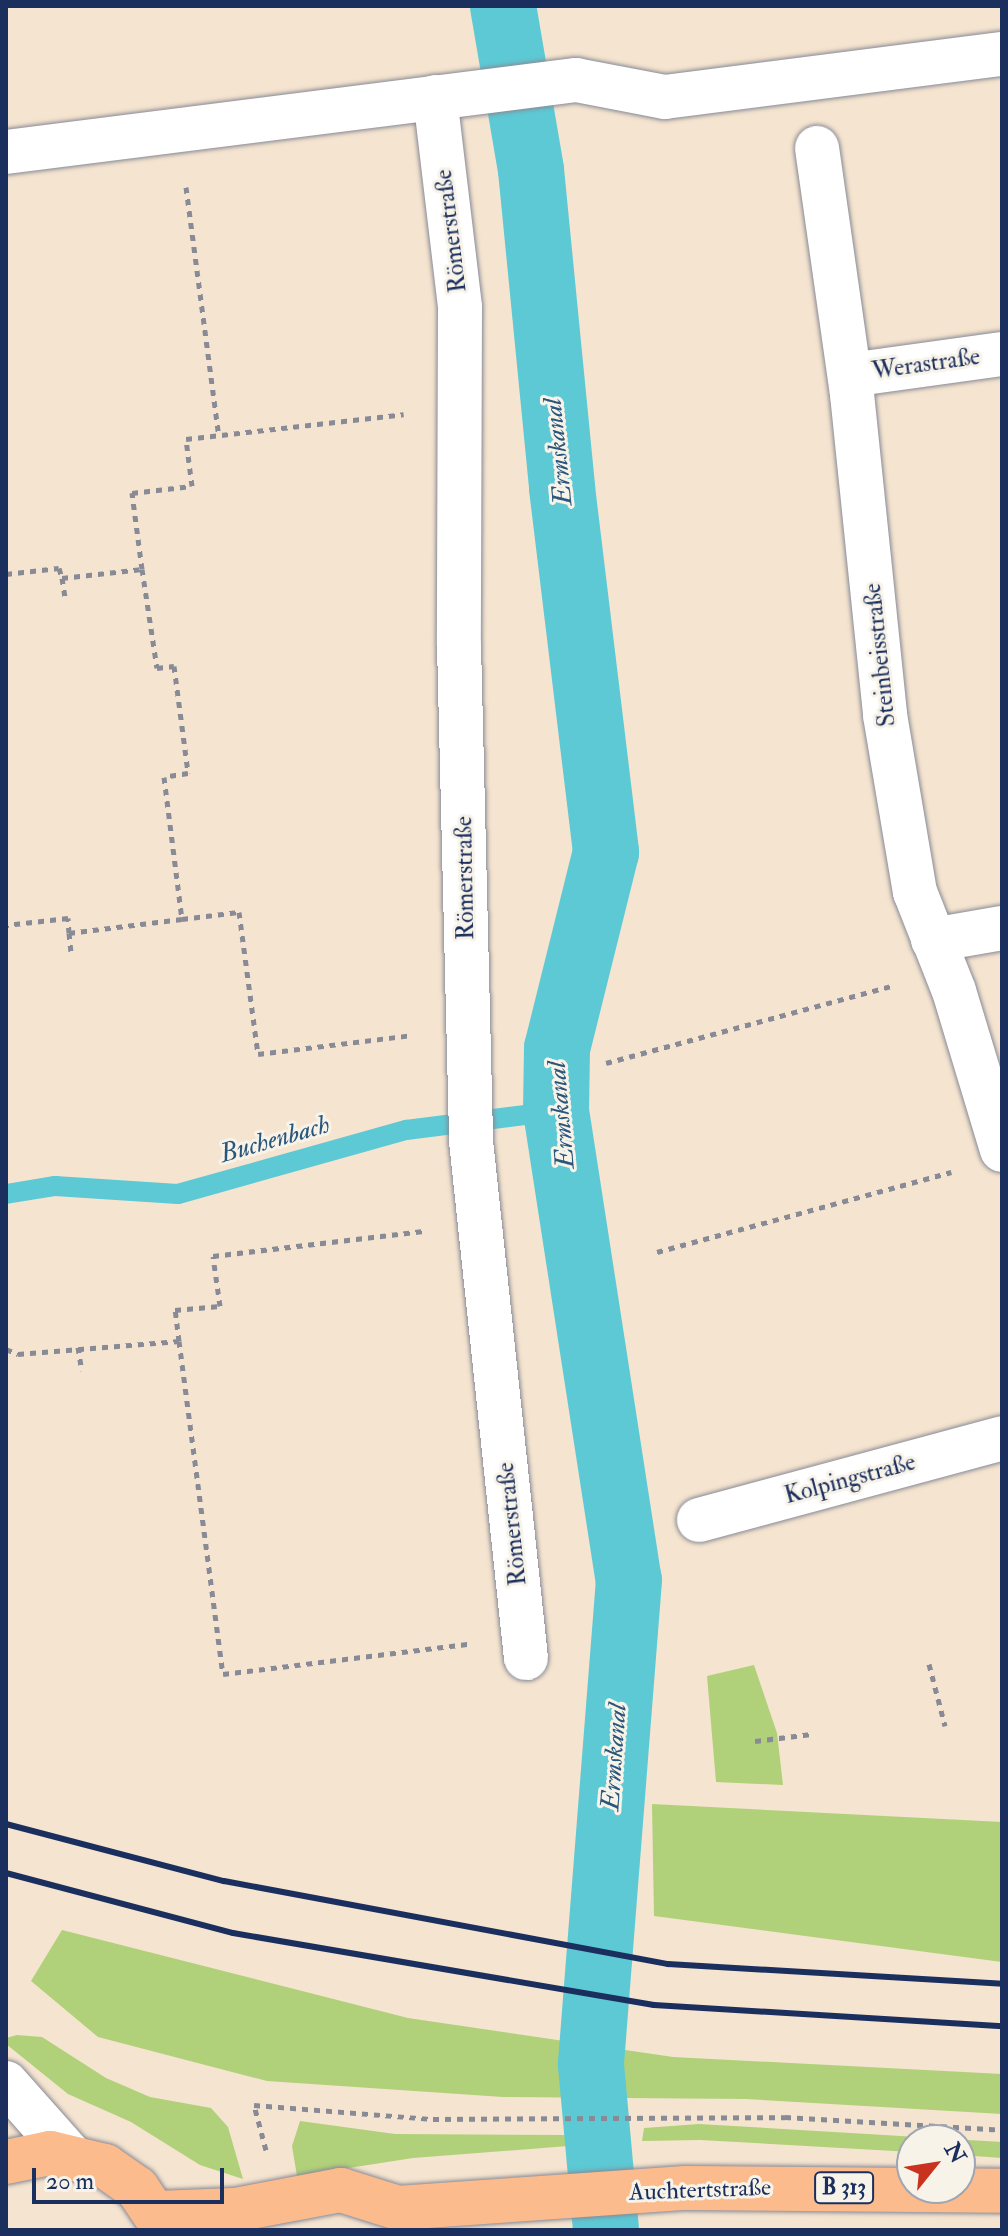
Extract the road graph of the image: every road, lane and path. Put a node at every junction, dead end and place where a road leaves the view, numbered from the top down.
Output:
1 (1002, 54) edge
2 (451, 95) junction
3 (179, 132) junction
4 (817, 148) dead end
5 (6, 152) edge
6 (1002, 354) edge
7 (850, 375) junction
8 (461, 407) junction
9 (219, 436) junction
10 (142, 569) junction
11 (6, 574) edge
12 (62, 578) junction
13 (65, 598) dead end
14 (182, 919) junction
15 (6, 925) edge
16 (1002, 928) edge
17 (69, 933) junction
18 (71, 952) dead end
19 (939, 955) junction
20 (468, 1029) junction
21 (606, 1063) dead end
22 (1002, 1150) edge
23 (957, 1170) dead end
24 (479, 1225) junction
25 (657, 1252) dead end
26 (179, 1341) junction
27 (78, 1347) junction
28 (6, 1349) edge
29 (82, 1371) dead end
30 (1002, 1438) edge
31 (699, 1520) dead end
32 (525, 1648) joint
33 (929, 1664) dead end
34 (945, 1726) dead end
35 (812, 1734) dead end
36 (755, 1741) dead end
37 (6, 2083) edge
38 (254, 2105) dead end
39 (1002, 2130) edge
40 (69, 2154) junction
41 (6, 2162) edge
42 (1002, 2191) edge
43 (389, 2219) edge
44 (161, 2222) edge

1 - 2 street
2 - 3 street
2 - 8 street, Römerstraße
3 - 5 street
3 - 9 path
4 - 7 street, Steinbeisstraße
6 - 7 street, Werastraße
7 - 19 street, Steinbeisstraße
8 - 9 path
8 - 20 street, Römerstraße
9 - 10 path
10 - 12 path
10 - 14 path
11 - 12 path
12 - 13 path
14 - 17 path
14 - 20 path
15 - 17 path
16 - 19 street
17 - 18 path
19 - 21 path
19 - 22 street, Steinbeisstraße
20 - 24 street, Römerstraße
23 - 25 path
24 - 26 path
24 - 32 street, Römerstraße
26 - 27 path
26 - 32 path
27 - 28 path
27 - 29 path
30 - 31 street, Kolpingstraße
33 - 34 path
35 - 36 path
37 - 40 street
38 - 39 path
40 - 41 main road
40 - 44 main road
42 - 43 main road, Auchtertstraße / B 313
43 - 44 main road, Auchtertstraße / B 313

